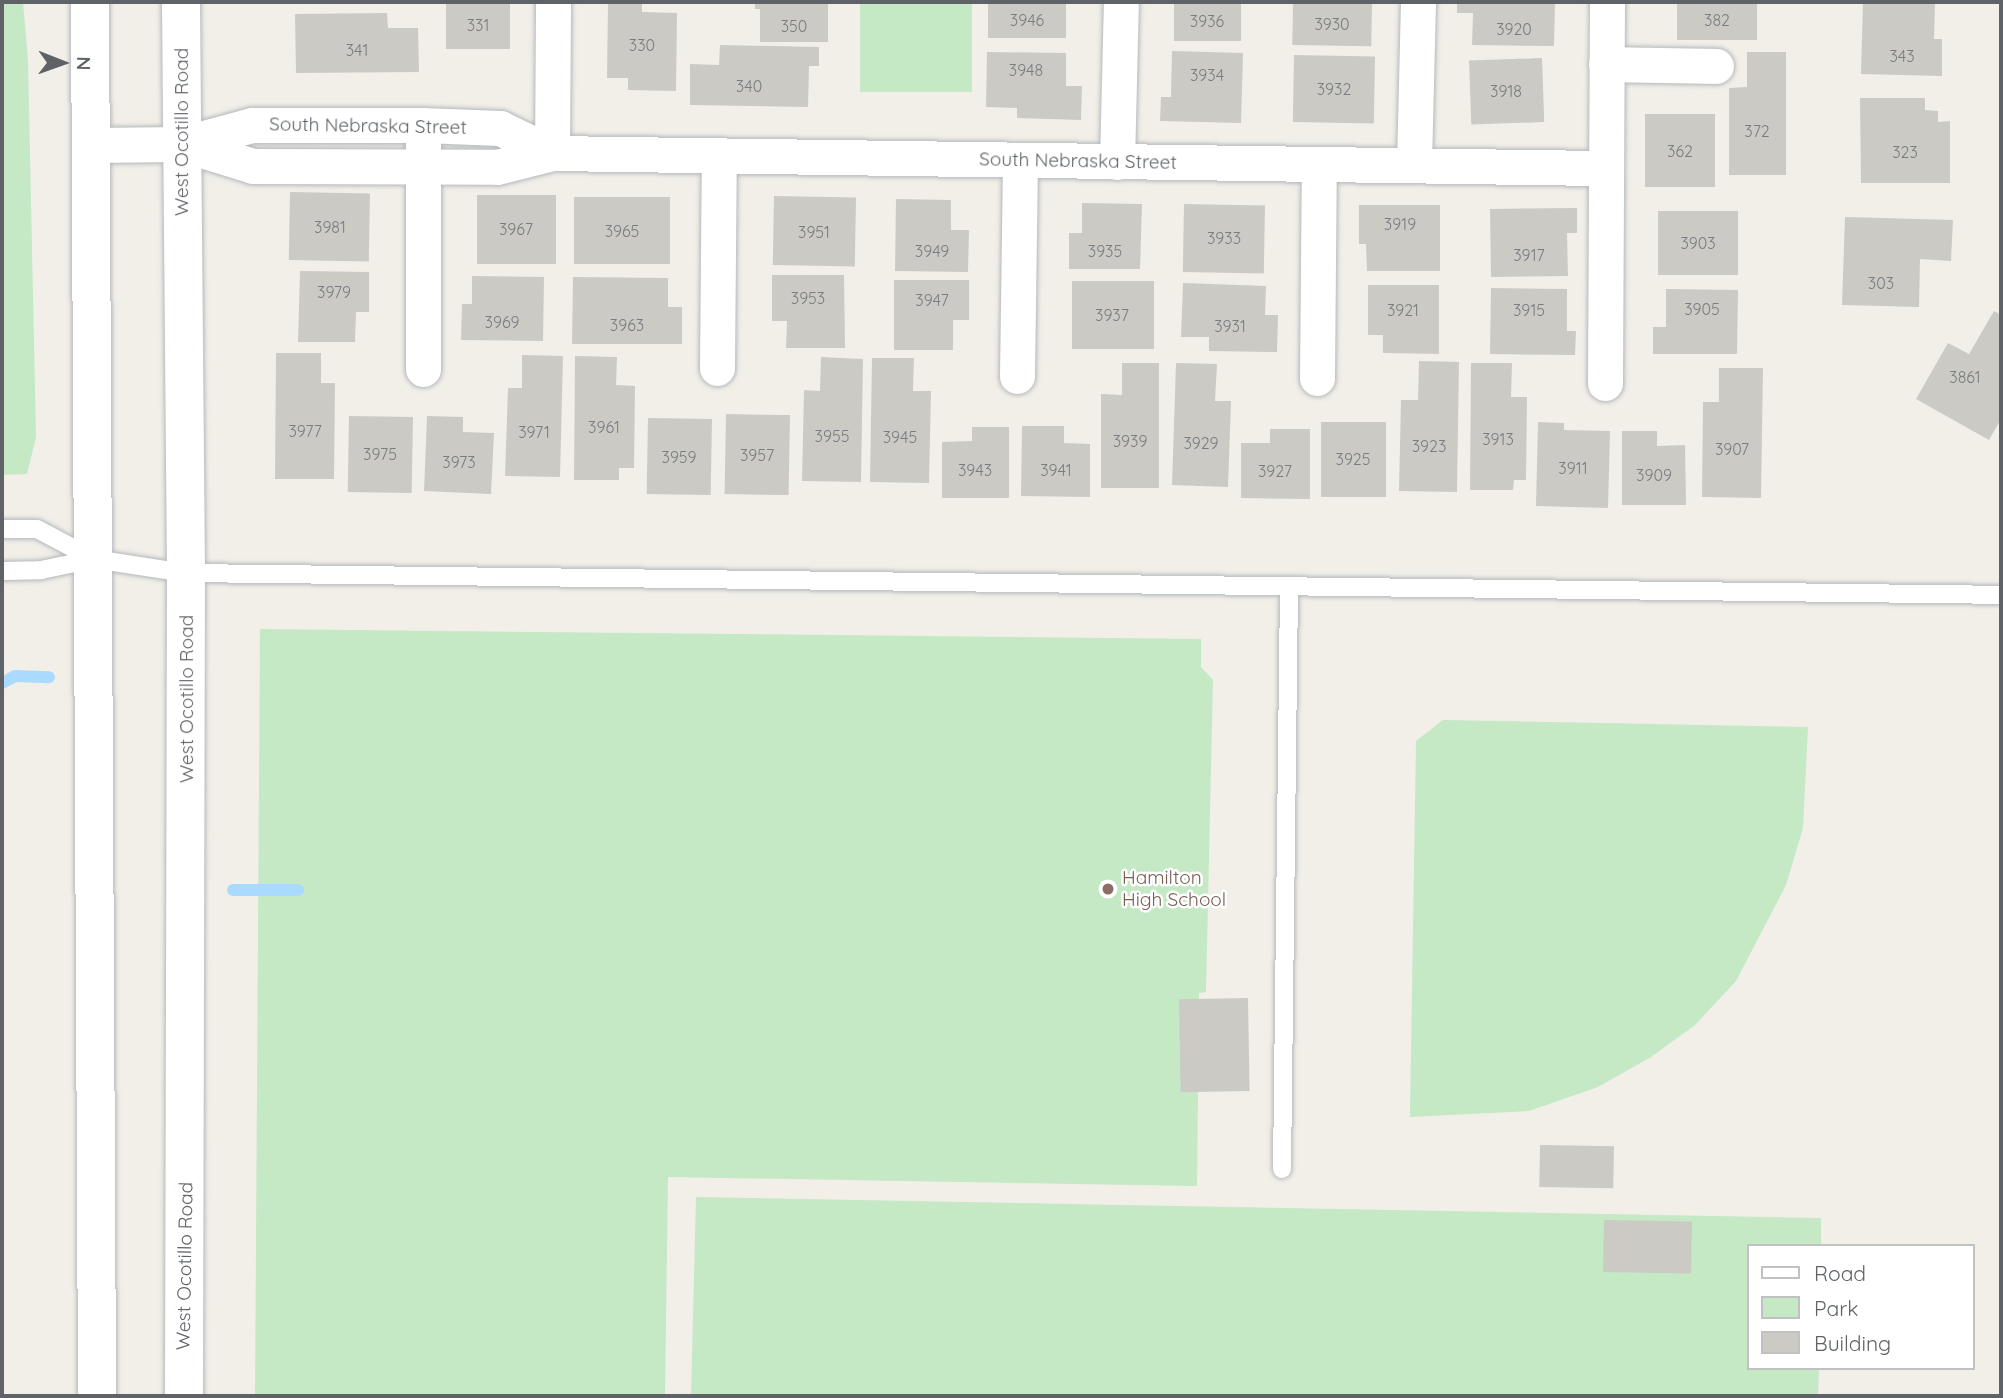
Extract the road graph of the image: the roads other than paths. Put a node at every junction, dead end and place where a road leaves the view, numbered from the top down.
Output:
1 (90, 2) edge
2 (181, 2) edge
3 (553, 2) edge
4 (1121, 2) edge
5 (1418, 2) edge
6 (1606, 2) edge
7 (1606, 64) junction
8 (1716, 66) dead end
9 (423, 125) junction
10 (182, 144) junction
11 (90, 145) junction
12 (552, 153) junction
13 (719, 158) junction
14 (1020, 160) junction
15 (1117, 162) junction
16 (1319, 164) junction
17 (1414, 165) junction
18 (423, 167) junction
19 (1605, 167) junction
20 (717, 368) dead end
21 (423, 369) dead end
22 (1017, 376) dead end
23 (1317, 378) dead end
24 (1605, 383) dead end
25 (2, 529) edge
26 (94, 559) junction
27 (2, 570) edge
28 (187, 573) junction
29 (1289, 587) junction
30 (2001, 595) edge
31 (1282, 1169) dead end
32 (97, 1396) edge
33 (184, 1396) edge

1 - 11 main road
2 - 10 main road, West Ocotillo Road
3 - 12 street
4 - 15 street
5 - 17 street
6 - 7 street
7 - 8 street
7 - 19 street
9 - 10 street, South Nebraska Street
9 - 12 street, South Nebraska Street
9 - 18 street
10 - 11 street, South Nebraska Street
10 - 18 street, South Nebraska Street
10 - 28 main road, West Ocotillo Road
11 - 26 main road
12 - 13 street, South Nebraska Street
12 - 18 street, South Nebraska Street
13 - 14 street, South Nebraska Street
13 - 20 street
14 - 15 street, South Nebraska Street
14 - 22 street
15 - 16 street, South Nebraska Street
16 - 17 street, South Nebraska Street
16 - 23 street
17 - 19 street, South Nebraska Street
18 - 21 street
19 - 24 street
25 - 26 lane
26 - 27 lane
26 - 28 lane
26 - 32 main road
28 - 29 lane
28 - 33 main road, West Ocotillo Road
29 - 30 lane
29 - 31 lane

